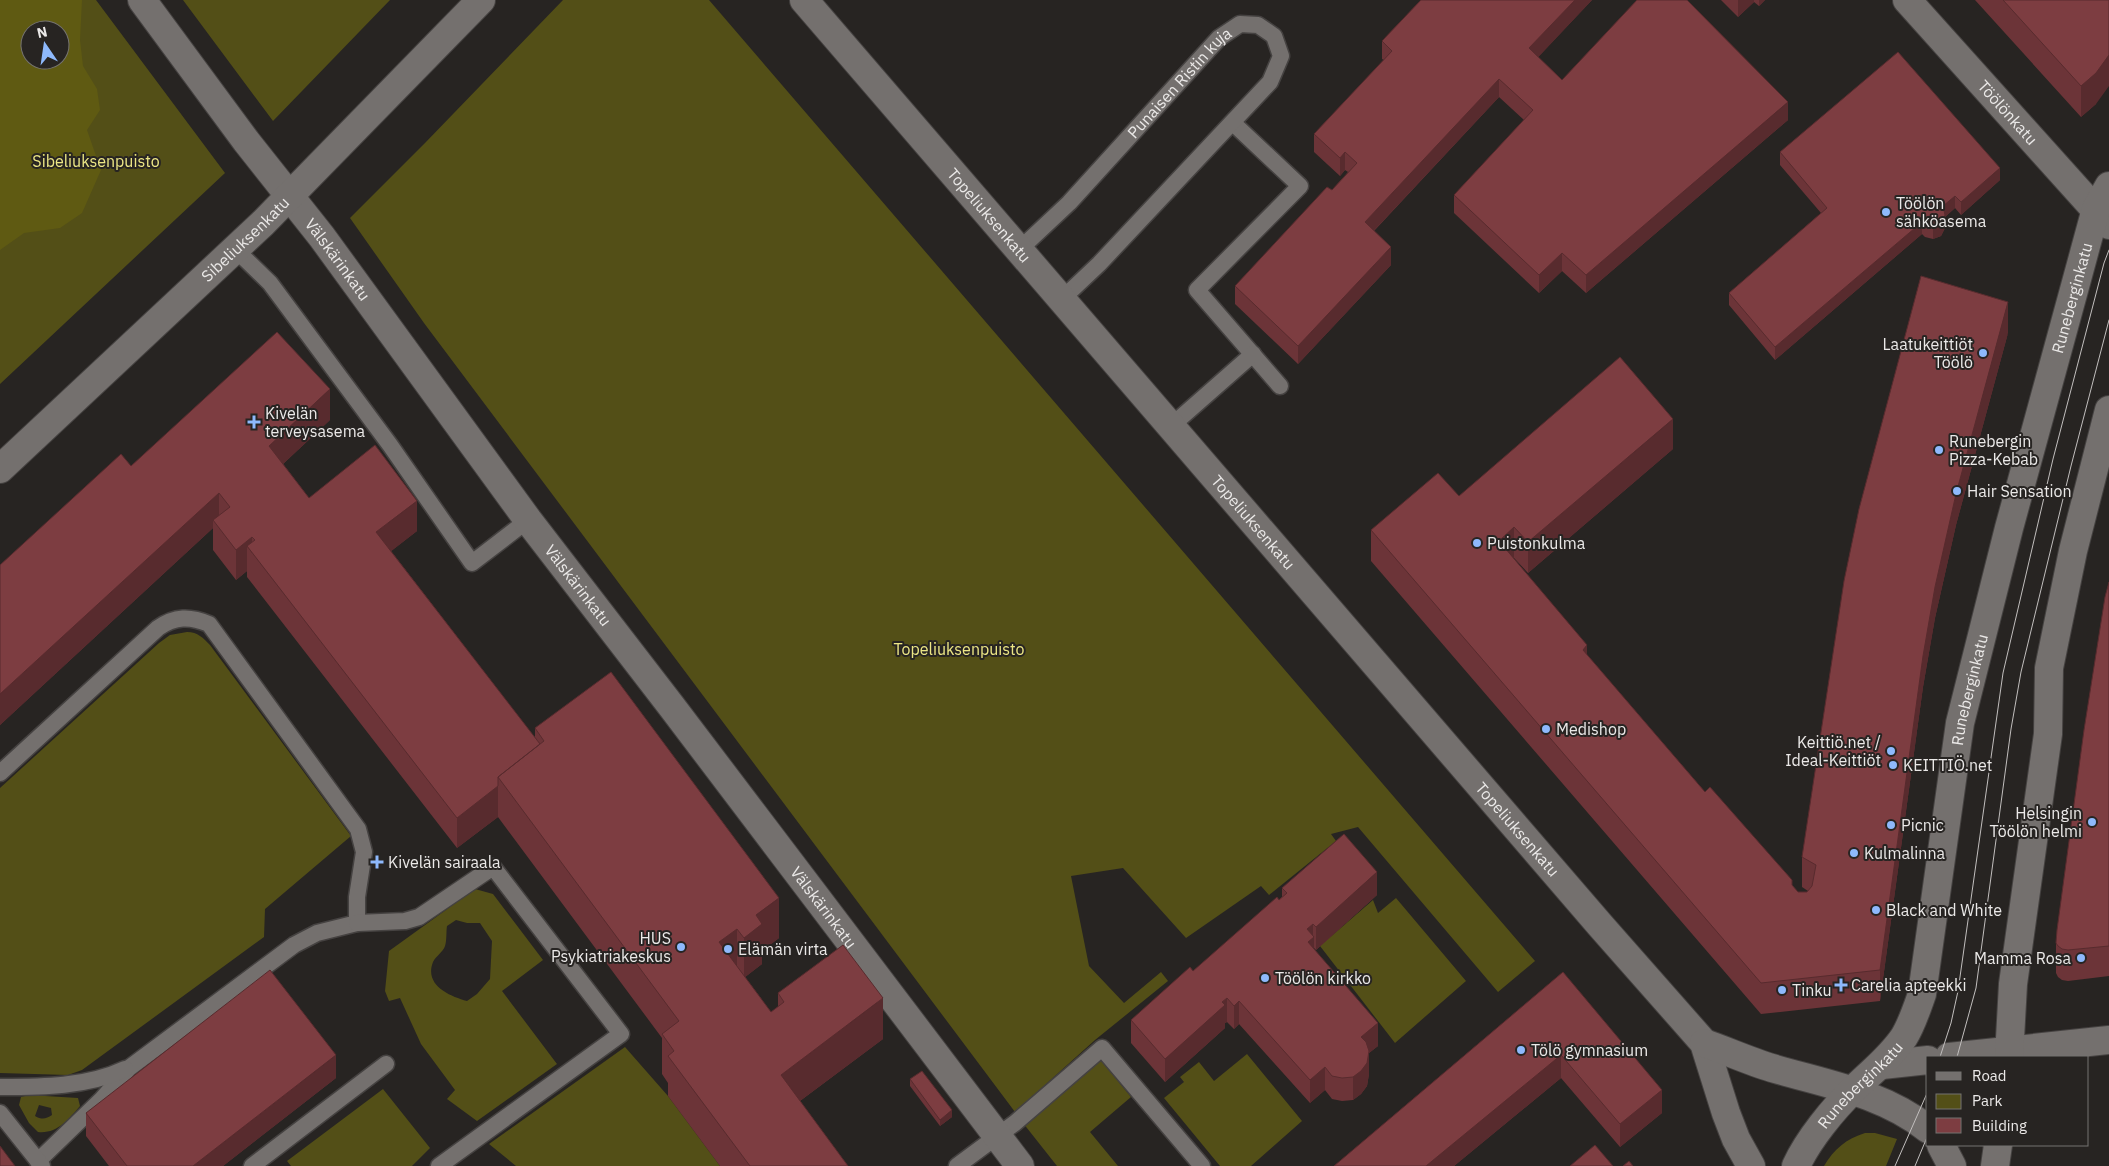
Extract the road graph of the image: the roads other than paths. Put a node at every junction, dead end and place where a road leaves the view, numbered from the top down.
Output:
1 (142, 0) edge
2 (481, 0) edge
3 (804, 0) edge
4 (1907, 0) edge
5 (1233, 123) junction
6 (290, 196) junction
7 (2105, 207) edge
8 (236, 250) junction
9 (1019, 250) junction
10 (1062, 299) junction
11 (1253, 354) junction
12 (1280, 386) dead end
13 (2109, 410) edge
14 (1170, 426) junction
15 (0, 469) edge
16 (528, 520) junction
17 (0, 773) edge
18 (357, 922) junction
19 (2109, 1040) edge
20 (1704, 1043) junction
21 (2010, 1054) edge
22 (1969, 1056) edge
23 (1926, 1060) edge
24 (386, 1064) dead end
25 (1882, 1064) junction
26 (129, 1068) junction
27 (0, 1087) edge
28 (1853, 1090) junction
29 (0, 1113) edge
30 (1926, 1128) edge
31 (997, 1136) junction
32 (1942, 1146) edge
33 (1998, 1146) edge
34 (40, 1164) edge
35 (252, 1166) edge
36 (438, 1166) edge
37 (957, 1166) edge
38 (1020, 1166) edge
39 (1202, 1166) edge
40 (1751, 1166) edge
41 (1796, 1166) edge
42 (1952, 1166) edge
43 (1995, 1166) edge

1 - 6 main road, Välskärinkatu
2 - 6 main road, Sibeliuksenkatu
3 - 9 main road, Topeliuksenkatu
4 - 7 main road, Töölönkatu
5 - 9 lane, Punaisen Ristin kuja
5 - 10 lane, Punaisen Ristin kuja
5 - 11 lane
6 - 8 main road, Sibeliuksenkatu
6 - 16 main road, Välskärinkatu
7 - 25 main road, Runeberginkatu
8 - 15 main road, Sibeliuksenkatu
8 - 16 lane
9 - 10 main road, Topeliuksenkatu
10 - 14 main road, Topeliuksenkatu
11 - 12 lane
11 - 14 lane
13 - 21 main road
14 - 20 main road, Topeliuksenkatu
16 - 31 main road, Välskärinkatu
17 - 18 lane
18 - 26 lane
18 - 36 lane
19 - 21 main road
20 - 28 main road, Topeliuksenkatu
20 - 40 main road, Topeliuksenkatu
21 - 22 main road
23 - 25 main road
24 - 35 lane
25 - 28 main road, Runeberginkatu
26 - 27 lane
26 - 34 lane
28 - 30 main road, Topeliuksenkatu
28 - 41 main road, Runeberginkatu
29 - 34 lane
31 - 37 lane
31 - 38 main road, Välskärinkatu
31 - 39 lane
32 - 42 main road
33 - 43 main road

